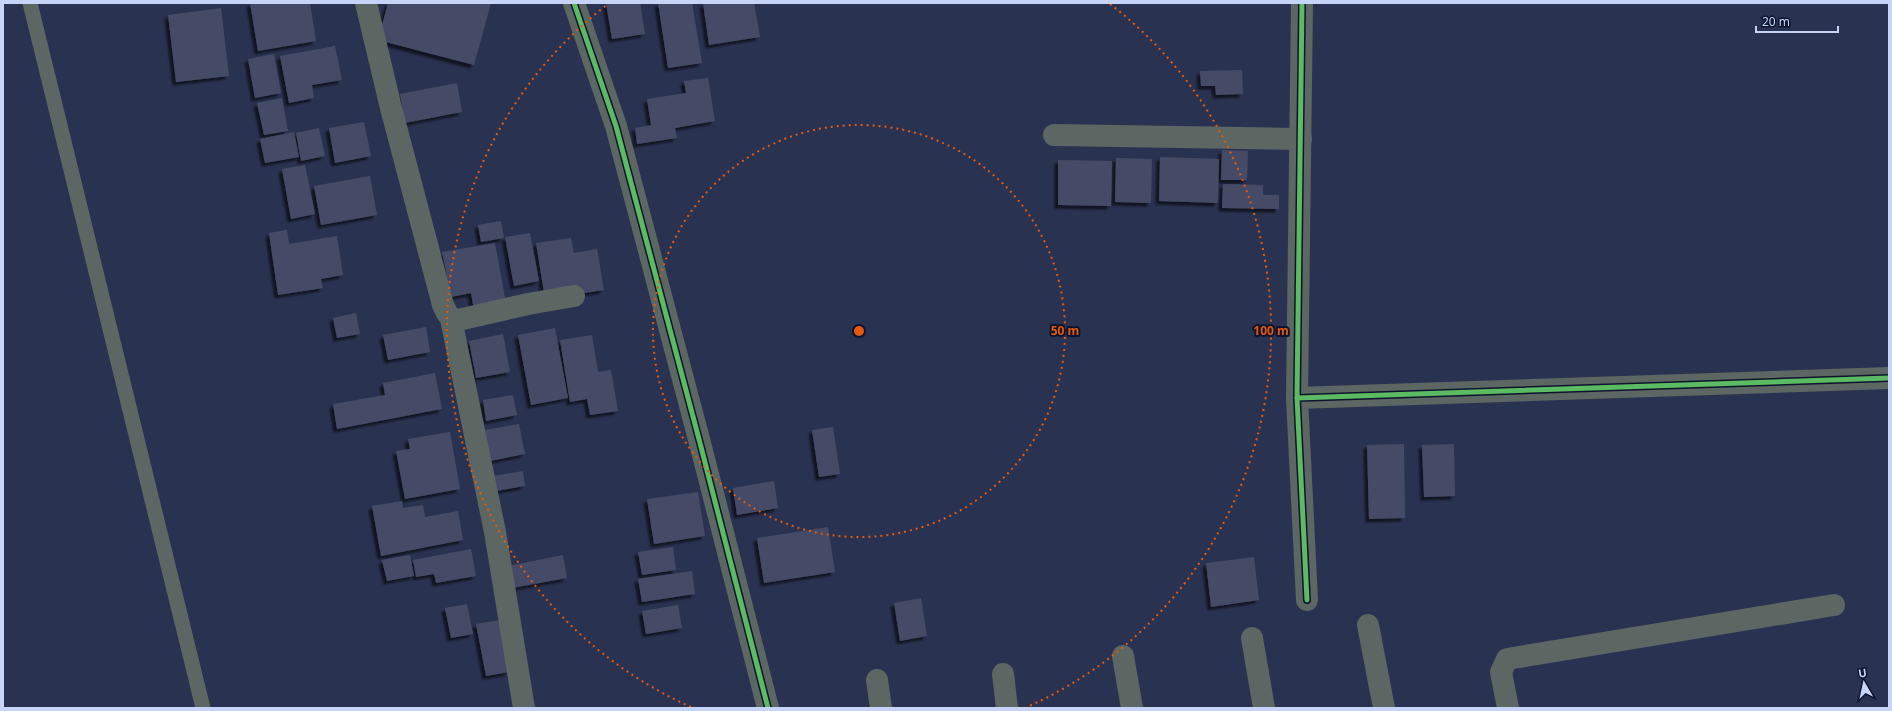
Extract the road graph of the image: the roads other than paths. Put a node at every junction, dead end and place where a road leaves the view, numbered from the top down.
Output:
1 (30, 3) edge
2 (366, 3) edge
3 (574, 3) edge
4 (1302, 3) edge
5 (1054, 136) dead end
6 (1301, 139) junction
7 (574, 296) dead end
8 (451, 319) junction
9 (1889, 378) edge
10 (1297, 398) junction
11 (1307, 600) dead end
12 (1834, 605) dead end
13 (1368, 625) dead end
14 (1252, 638) dead end
15 (1124, 656) dead end
16 (1003, 674) dead end
17 (877, 680) dead end
18 (203, 708) edge
19 (524, 708) edge
20 (768, 708) edge
21 (882, 708) edge
22 (1008, 708) edge
23 (1132, 708) edge
24 (1264, 708) edge
25 (1384, 708) edge
26 (1508, 708) edge

1 - 18 lane
2 - 8 street
3 - 20 street
4 - 6 street
5 - 6 street
6 - 10 street
7 - 8 street
8 - 19 street
9 - 10 street
10 - 11 street
12 - 26 street
13 - 25 street
14 - 24 street
15 - 23 street
16 - 22 street
17 - 21 street

